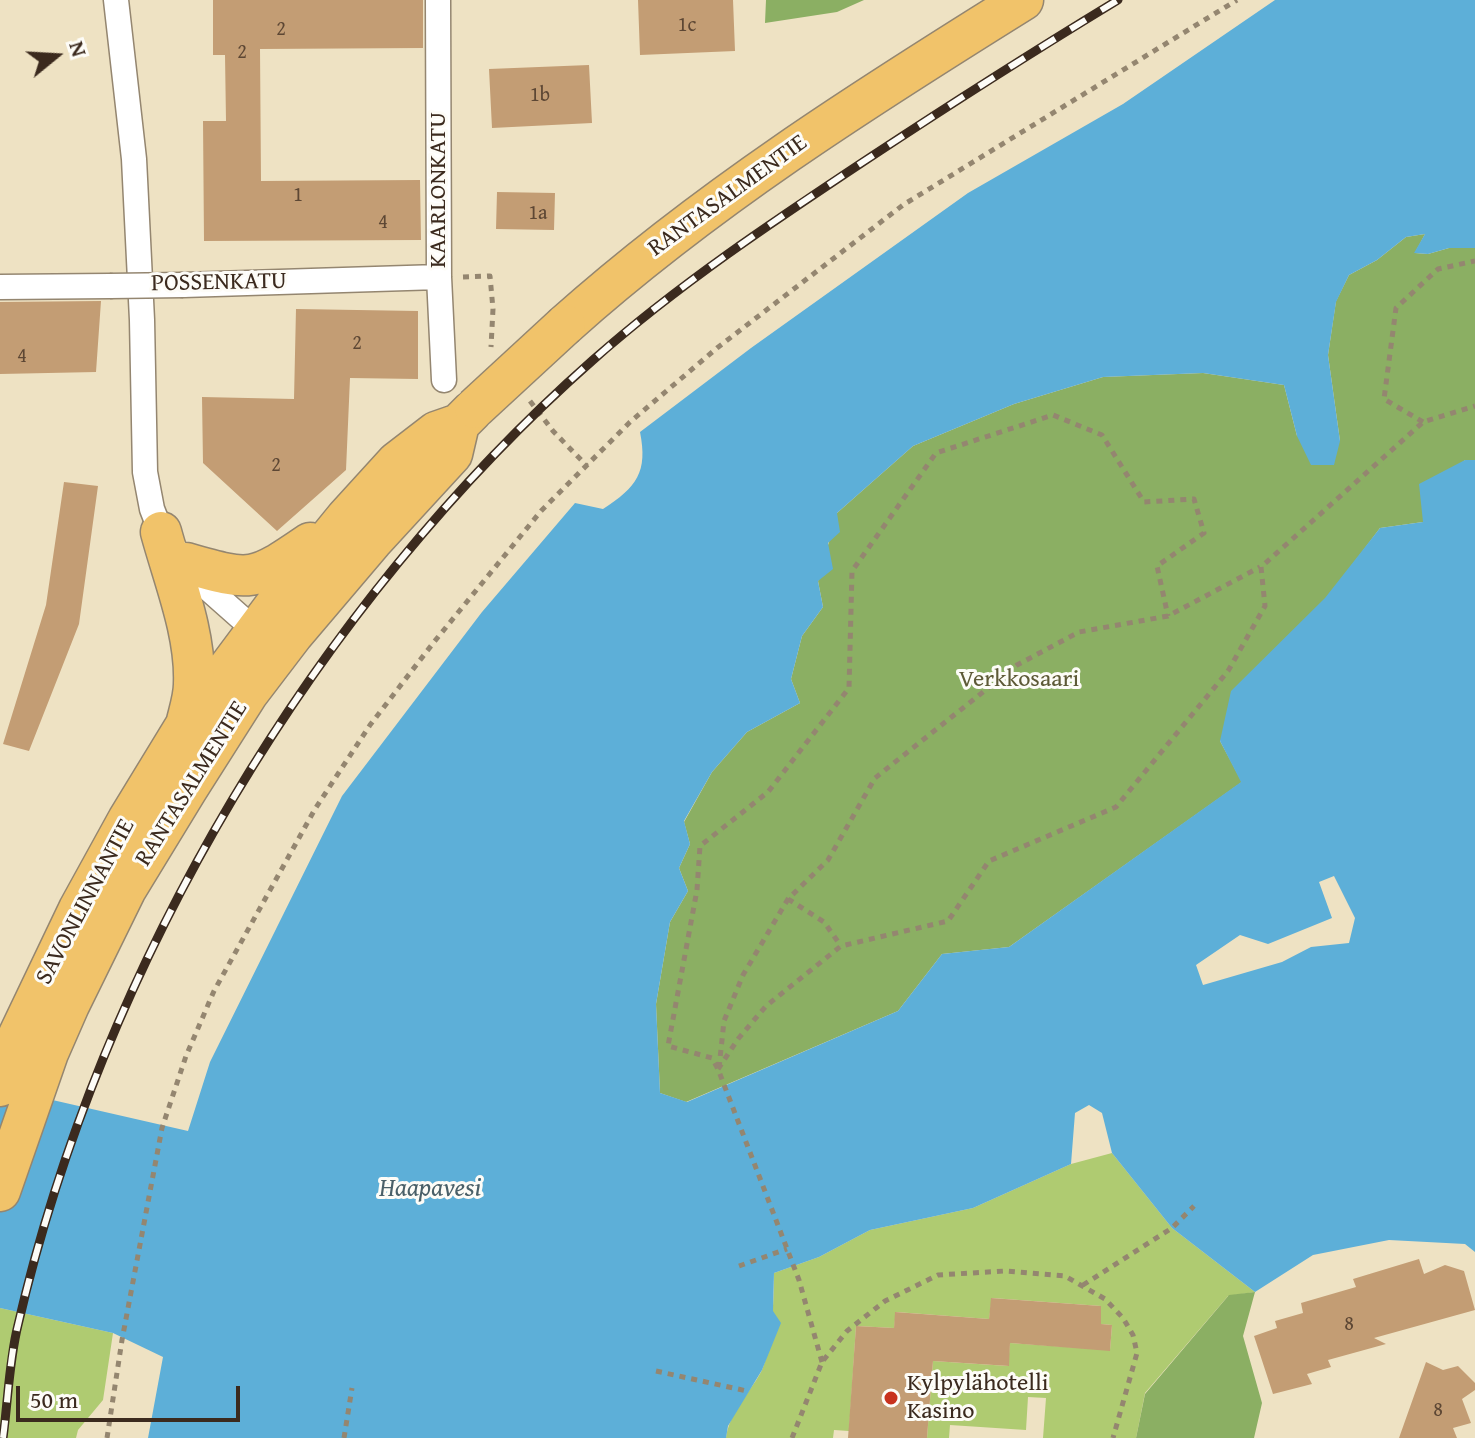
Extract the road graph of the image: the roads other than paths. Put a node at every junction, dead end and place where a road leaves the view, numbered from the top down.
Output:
1 (116, 0) edge
2 (438, 0) edge
3 (1023, 0) edge
4 (439, 277) junction
5 (0, 287) edge
6 (444, 380) dead end
7 (467, 416) junction
8 (346, 518) junction
9 (161, 532) junction
10 (186, 563) junction
11 (267, 642) junction
12 (186, 725) junction
13 (32, 1047) junction
14 (0, 1086) edge
15 (0, 1191) edge

1 - 9 street
2 - 4 street, KAARLONKATU
3 - 7 highway, RANTASALMENTIE, bridge
4 - 5 street, POSSENKATU, bridge
4 - 6 street, KAARLONKATU
7 - 8 highway, RANTASALMENTIE
7 - 11 highway, RANTASALMENTIE
8 - 10 highway
8 - 11 highway, RANTASALMENTIE
9 - 10 street
9 - 12 highway
10 - 11 street
11 - 12 highway, RANTASALMENTIE
11 - 13 highway, RANTASALMENTIE
12 - 13 highway, SAVONLINNANTIE
13 - 14 highway, SAVONLINNANTIE
13 - 15 highway, RANTASALMENTIE

